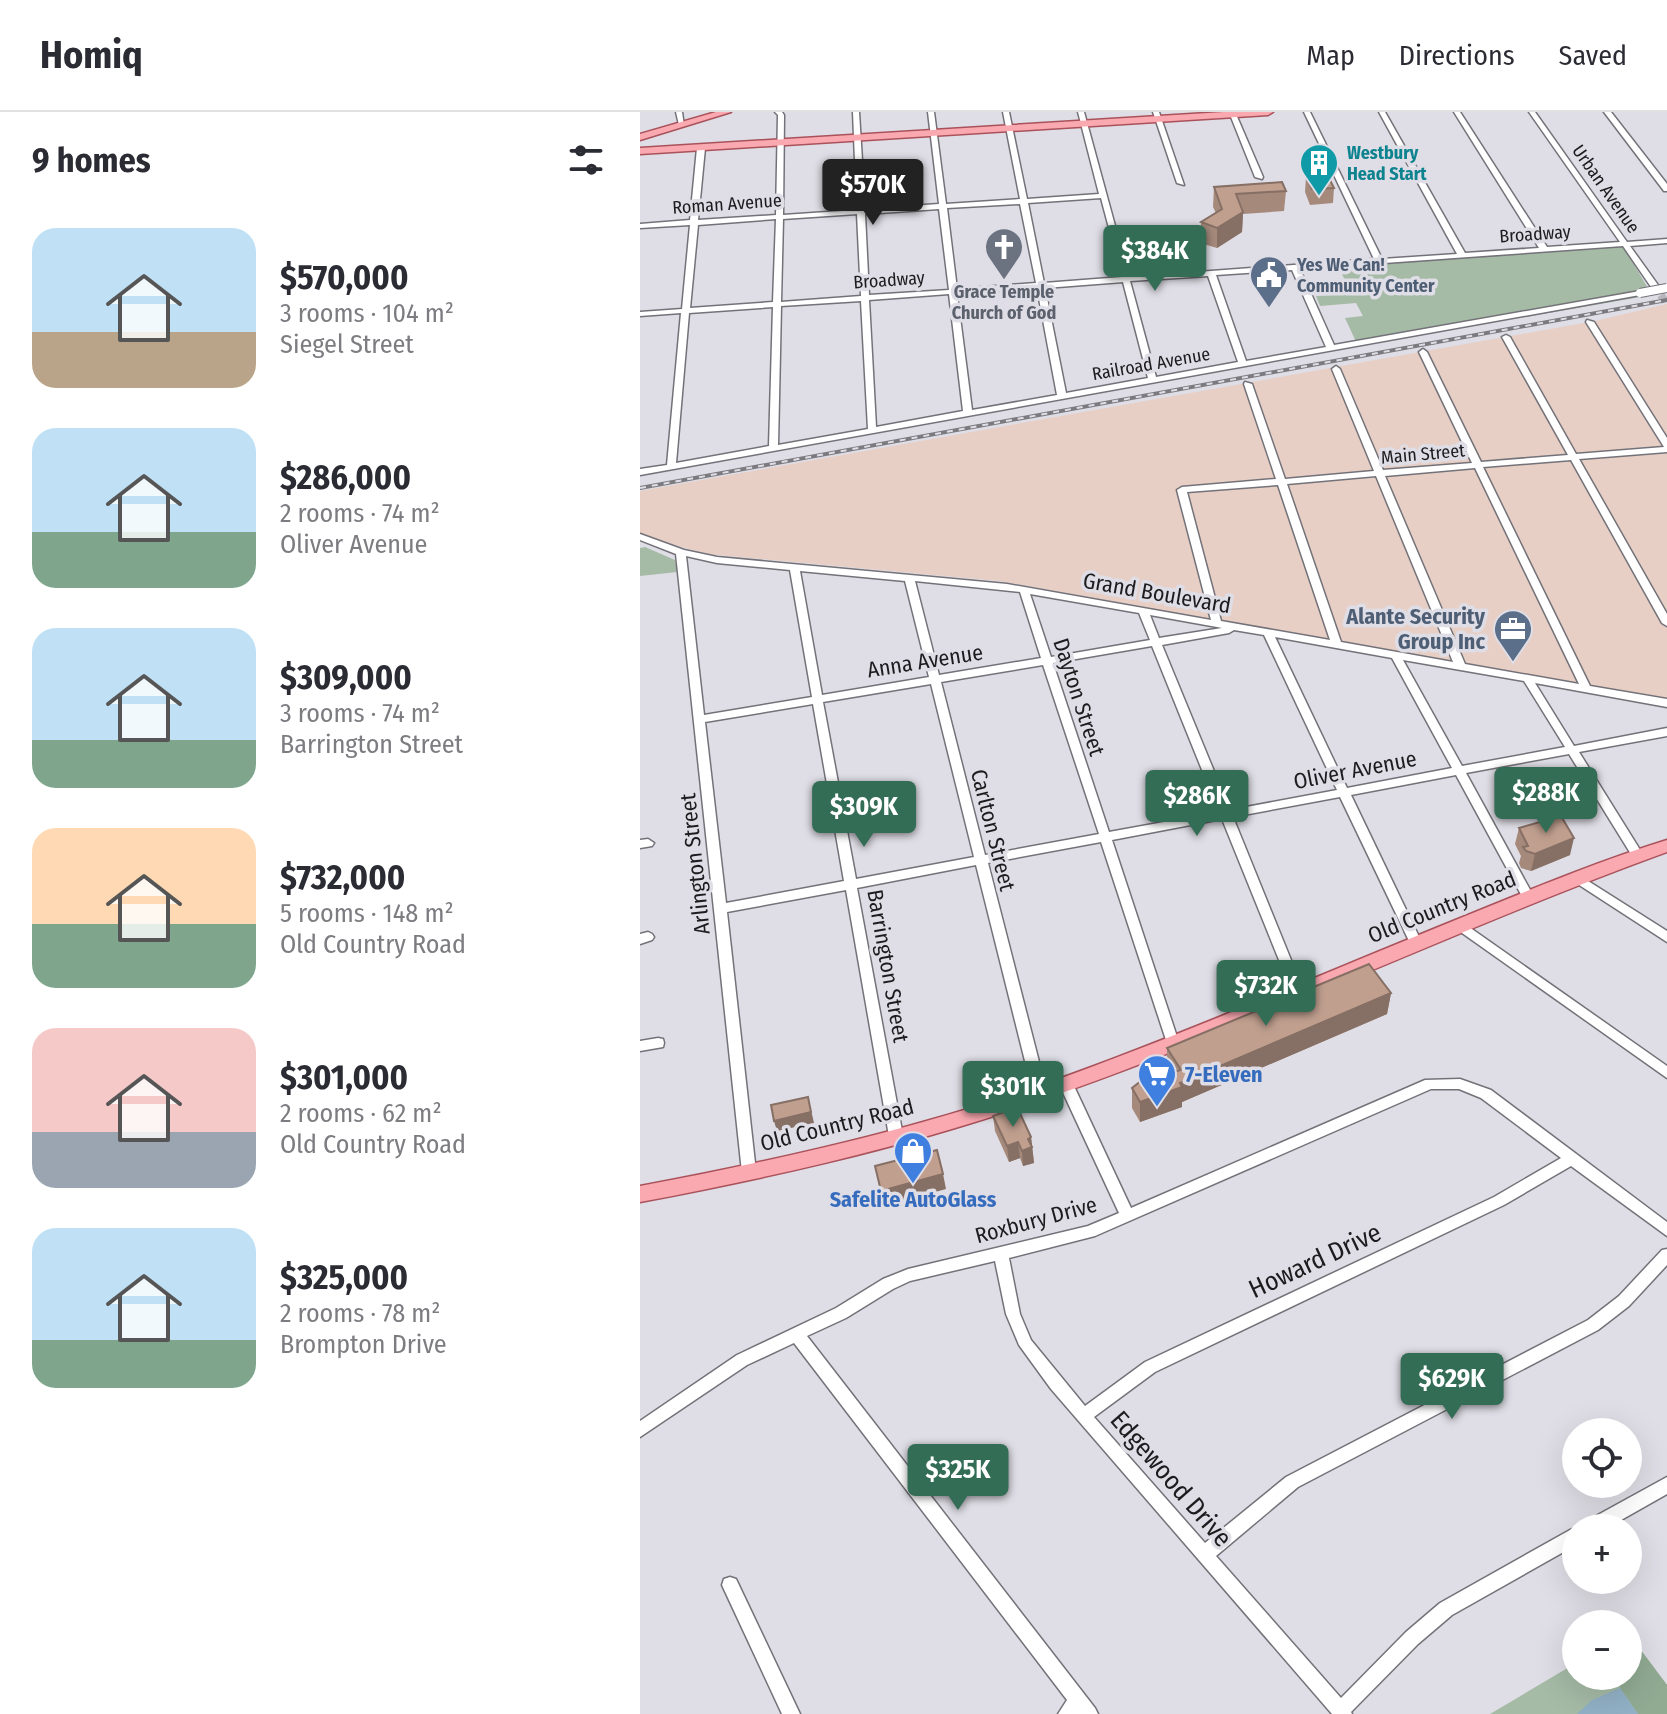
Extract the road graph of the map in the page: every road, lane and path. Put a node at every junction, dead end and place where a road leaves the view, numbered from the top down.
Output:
1 (679, 112) edge
2 (726, 112) edge
3 (778, 112) edge
4 (856, 112) edge
5 (931, 112) edge
6 (1006, 112) edge
7 (1268, 112) edge
8 (1307, 112) edge
9 (1382, 112) edge
10 (1457, 112) edge
11 (1532, 112) edge
12 (1607, 112) edge
13 (1232, 113) edge
14 (1157, 115) edge
15 (1083, 117) edge
16 (682, 125) junction
17 (1009, 127) junction
18 (933, 132) junction
19 (857, 136) junction
20 (640, 137) edge
21 (780, 142) junction
22 (701, 148) junction
23 (640, 151) edge
24 (1259, 177) dead end
25 (1181, 183) dead end
26 (1667, 189) edge
27 (1104, 196) junction
28 (1023, 201) junction
29 (942, 206) junction
30 (860, 212) junction
31 (778, 217) junction
32 (694, 223) junction
33 (640, 226) edge
34 (1667, 241) edge
35 (1625, 244) junction
36 (1544, 249) junction
37 (1462, 255) junction
38 (1379, 261) junction
39 (1295, 267) junction
40 (1211, 273) junction
41 (1126, 279) junction
42 (1040, 285) junction
43 (1654, 285) tunnel mouth
44 (1667, 288) edge
45 (953, 291) junction
46 (865, 298) junction
47 (776, 304) junction
48 (685, 311) junction
49 (640, 314) edge
50 (1590, 322) dead end
51 (1506, 337) dead end
52 (1331, 348) junction
53 (1423, 352) dead end
54 (1243, 364) junction
55 (1336, 369) dead end
56 (1153, 380) junction
57 (1248, 384) dead end
58 (1062, 396) junction
59 (968, 413) junction
60 (872, 430) junction
61 (1667, 447) edge
62 (773, 448) junction
63 (1574, 457) junction
64 (1478, 465) junction
65 (671, 466) junction
66 (640, 472) edge
67 (1380, 473) junction
68 (1282, 482) junction
69 (640, 537) edge
70 (654, 542) junction
71 (640, 544) edge
72 (681, 552) junction
73 (794, 567) junction
74 (909, 577) junction
75 (1024, 590) junction
76 (1143, 611) junction
77 (1667, 623) edge
78 (1217, 624) junction
79 (1241, 628) junction
80 (1268, 634) junction
81 (1156, 643) junction
82 (1337, 646) junction
83 (1396, 656) junction
84 (1046, 662) junction
85 (1461, 668) junction
86 (934, 680) junction
87 (1528, 680) junction
88 (1587, 690) junction
89 (818, 699) junction
90 (1667, 703) edge
91 (700, 719) junction
92 (1667, 732) edge
93 (1572, 750) junction
94 (1459, 771) junction
95 (1344, 792) junction
96 (1226, 814) junction
97 (1104, 837) junction
98 (1667, 846) edge
99 (1638, 856) junction
100 (980, 860) junction
101 (1577, 878) junction
102 (853, 883) junction
103 (1528, 897) junction
104 (720, 909) junction
105 (1459, 925) junction
106 (1667, 937) edge
107 (1416, 943) junction
108 (1298, 992) junction
109 (658, 1043) dead end
110 (1173, 1043) junction
111 (640, 1046) edge
112 (1667, 1073) edge
113 (1066, 1084) junction
114 (1040, 1093) junction
115 (896, 1136) junction
116 (1573, 1158) junction
117 (749, 1172) junction
118 (640, 1194) edge
119 (1127, 1215) junction
120 (1667, 1230) edge
121 (1001, 1255) junction
122 (1667, 1255) edge
123 (796, 1334) junction
124 (1084, 1415) junction
125 (640, 1430) edge
126 (1667, 1485) edge
127 (1616, 1514) edge
128 (1562, 1544) edge
129 (1205, 1554) junction
130 (730, 1585) dead end
131 (1078, 1709) edge
132 (1342, 1713) edge
133 (791, 1714) edge

1 - 16 street
2 - 16 main road
3 - 21 street
4 - 19 street
5 - 18 street
6 - 17 street
7 - 13 main road
8 - 38 street
9 - 37 street
10 - 36 street
11 - 35 street, Urban Avenue
12 - 26 street
13 - 14 main road
13 - 24 street
14 - 15 main road
14 - 25 street
15 - 17 main road
15 - 27 street
16 - 20 main road
17 - 18 main road
17 - 28 street
18 - 19 main road
18 - 29 street
19 - 21 main road
19 - 30 street
21 - 22 main road
21 - 31 street
22 - 23 main road
22 - 32 street
27 - 28 street, Roman Avenue
27 - 41 street
28 - 29 street, Roman Avenue
28 - 42 street
29 - 30 street, Roman Avenue
29 - 45 street
30 - 31 street, Roman Avenue
30 - 46 street
31 - 32 street, Roman Avenue
31 - 47 street
32 - 33 street, Roman Avenue
32 - 48 street
34 - 35 street, Broadway
35 - 36 street, Broadway
35 - 43 street, Urban Avenue
36 - 37 street, Broadway
37 - 38 street, Broadway
38 - 39 street, Broadway
39 - 40 street, Broadway
39 - 52 street
40 - 41 street, Broadway
40 - 54 street
41 - 42 street, Broadway
41 - 56 street
42 - 45 street, Broadway
42 - 58 street
44 - 52 street, Railroad Avenue, bridge
45 - 46 street, Broadway
45 - 59 street
46 - 47 street, Broadway
46 - 60 street
47 - 48 street, Broadway
47 - 62 street
48 - 49 street, Broadway
48 - 65 street
50 - 61 street
51 - 63 street
52 - 54 street, Railroad Avenue
53 - 64 street
54 - 56 street, Railroad Avenue
55 - 67 street
56 - 58 street, Railroad Avenue
57 - 68 street
58 - 59 street, Railroad Avenue
59 - 60 street, Railroad Avenue
60 - 62 street, Railroad Avenue
61 - 63 street, Main Street
62 - 65 street, Railroad Avenue
63 - 64 street, Main Street
63 - 77 street
64 - 67 street, Main Street
64 - 88 street
65 - 66 street, Railroad Avenue
67 - 68 street, Main Street
67 - 85 street
68 - 78 street, Main Street
68 - 82 street
69 - 70 street, Grand Boulevard
70 - 71 street
70 - 72 street, Grand Boulevard
72 - 73 street, Grand Boulevard
72 - 91 street, Arlington Street
73 - 74 street, Grand Boulevard
73 - 89 street, Barrington Street
74 - 75 street, Grand Boulevard
74 - 86 street, Carlton Street
75 - 76 street, Grand Boulevard
75 - 84 street, Dayton Street
76 - 78 street, Grand Boulevard
76 - 81 street
78 - 79 street, Grand Boulevard
79 - 80 street, Grand Boulevard
79 - 81 street, Anna Avenue
80 - 82 street, Grand Boulevard
80 - 95 street
81 - 84 street, Anna Avenue
81 - 96 street
82 - 83 street, Grand Boulevard
83 - 85 street, Grand Boulevard
83 - 94 street
84 - 86 street, Anna Avenue
84 - 97 street, Dayton Street
85 - 87 street, Grand Boulevard
86 - 89 street, Anna Avenue
86 - 100 street, Carlton Street
87 - 88 street, Grand Boulevard
87 - 93 street
88 - 90 street, Grand Boulevard
89 - 91 street, Anna Avenue
89 - 102 street, Barrington Street
91 - 104 street, Arlington Street
92 - 93 street, Oliver Avenue
93 - 94 street, Oliver Avenue
93 - 99 street
94 - 95 street, Oliver Avenue
94 - 103 street
95 - 96 street, Oliver Avenue
95 - 107 street
96 - 97 street, Oliver Avenue
96 - 108 street
97 - 100 street, Oliver Avenue
97 - 110 street, Dayton Street
98 - 99 main road, Old Country Road
99 - 101 main road, Old Country Road
100 - 102 street, Oliver Avenue
100 - 114 street, Carlton Street
101 - 103 main road, Old Country Road
101 - 106 street
102 - 104 street, Oliver Avenue
102 - 115 street, Barrington Street
103 - 105 main road, Old Country Road
104 - 117 street, Arlington Street
105 - 107 main road, Old Country Road
105 - 112 street
107 - 108 main road, Old Country Road
108 - 110 main road, Old Country Road
109 - 111 street
110 - 113 main road, Old Country Road
113 - 114 main road, Old Country Road
113 - 119 street
114 - 115 main road, Old Country Road
115 - 117 main road, Old Country Road
116 - 119 street, Roxbury Drive
116 - 120 street
116 - 124 street, Howard Drive
117 - 118 main road, Old Country Road
119 - 121 street, Roxbury Drive
121 - 123 street, Roxbury Drive
121 - 124 street, Edgewood Drive
122 - 129 street
123 - 125 street, Roxbury Drive
123 - 131 street
124 - 129 street, Edgewood Drive
126 - 127 street
128 - 132 street
129 - 132 street, Edgewood Drive
130 - 133 street

